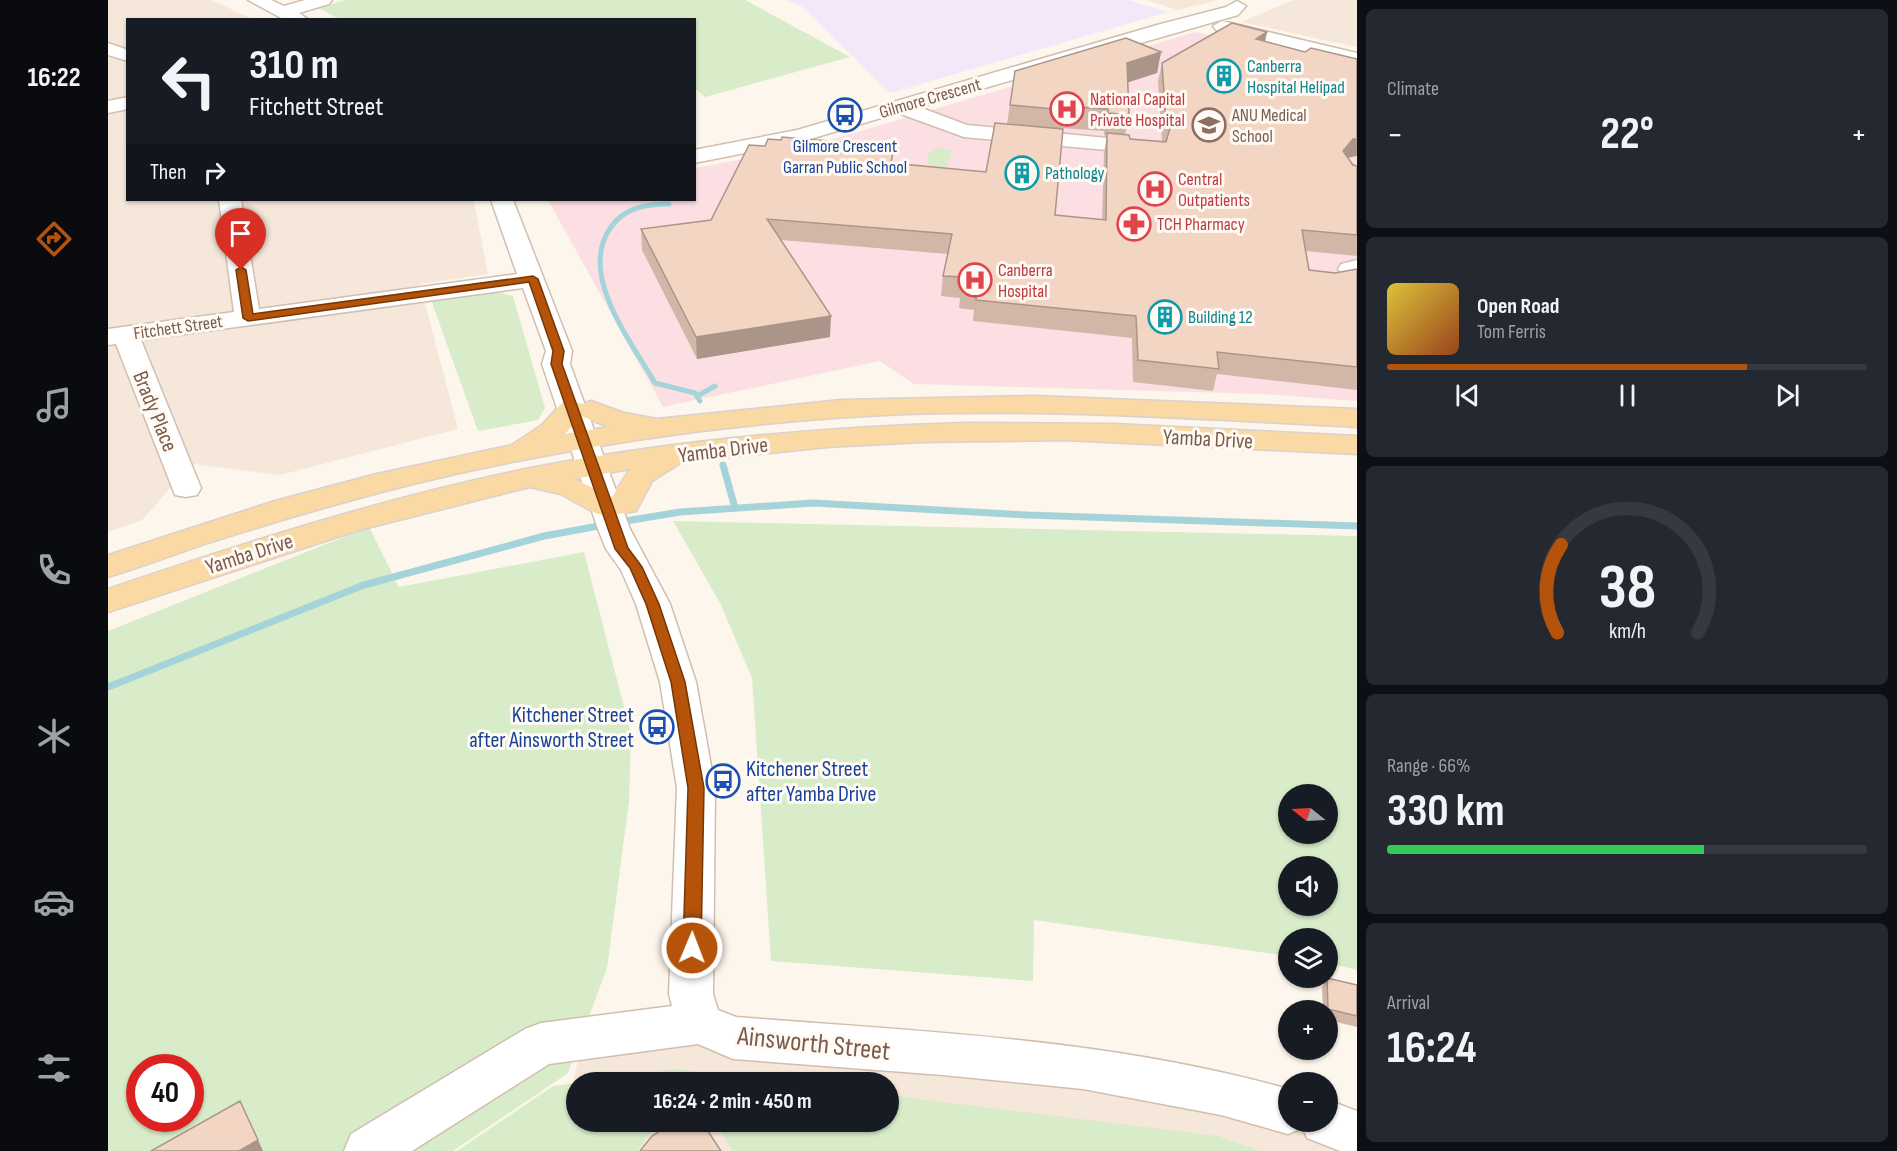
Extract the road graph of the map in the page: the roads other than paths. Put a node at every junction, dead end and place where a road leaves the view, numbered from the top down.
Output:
1 (257, 0) edge
2 (323, 0) edge
3 (1257, 0) edge
4 (283, 12) junction
5 (296, 18) edge
6 (1191, 20) junction
7 (108, 49) edge
8 (126, 55) edge
9 (1357, 59) edge
10 (126, 103) edge
11 (906, 105) junction
12 (108, 107) edge
13 (1153, 148) edge
14 (696, 157) edge
15 (230, 201) edge
16 (502, 201) edge
17 (1357, 267) edge
18 (1357, 277) edge
19 (533, 279) junction
20 (248, 318) junction
21 (117, 336) edge
22 (581, 410) junction
23 (1357, 418) edge
24 (679, 440) junction
25 (1357, 445) edge
26 (596, 452) junction
27 (521, 466) junction
28 (186, 488) dead end
29 (620, 516) junction
30 (108, 566) edge
31 (108, 601) edge
32 (700, 1023) junction
33 (1278, 1108) edge
34 (1338, 1127) edge
35 (1357, 1134) edge
36 (368, 1151) edge

1 - 4 street
2 - 4 street
3 - 6 street, Gilmore Crescent
4 - 5 street
6 - 9 street
6 - 11 street, Gilmore Crescent
7 - 8 street
10 - 12 street
11 - 13 street
11 - 14 street, Gilmore Crescent
15 - 20 street
16 - 19 street
17 - 18 street
19 - 20 street, Fitchett Street
19 - 22 street
20 - 21 street, Fitchett Street
21 - 28 street, Brady Place
22 - 24 main road
22 - 26 street
22 - 27 main road
23 - 24 main road, Yamba Drive
24 - 25 main road, Yamba Drive
24 - 26 main road, Yamba Drive
24 - 29 main road
26 - 27 main road, Yamba Drive
26 - 29 street
27 - 29 main road
27 - 30 main road, Yamba Drive
27 - 31 main road, Yamba Drive
29 - 32 street
32 - 33 street, Ainsworth Street
32 - 36 street
34 - 35 street

